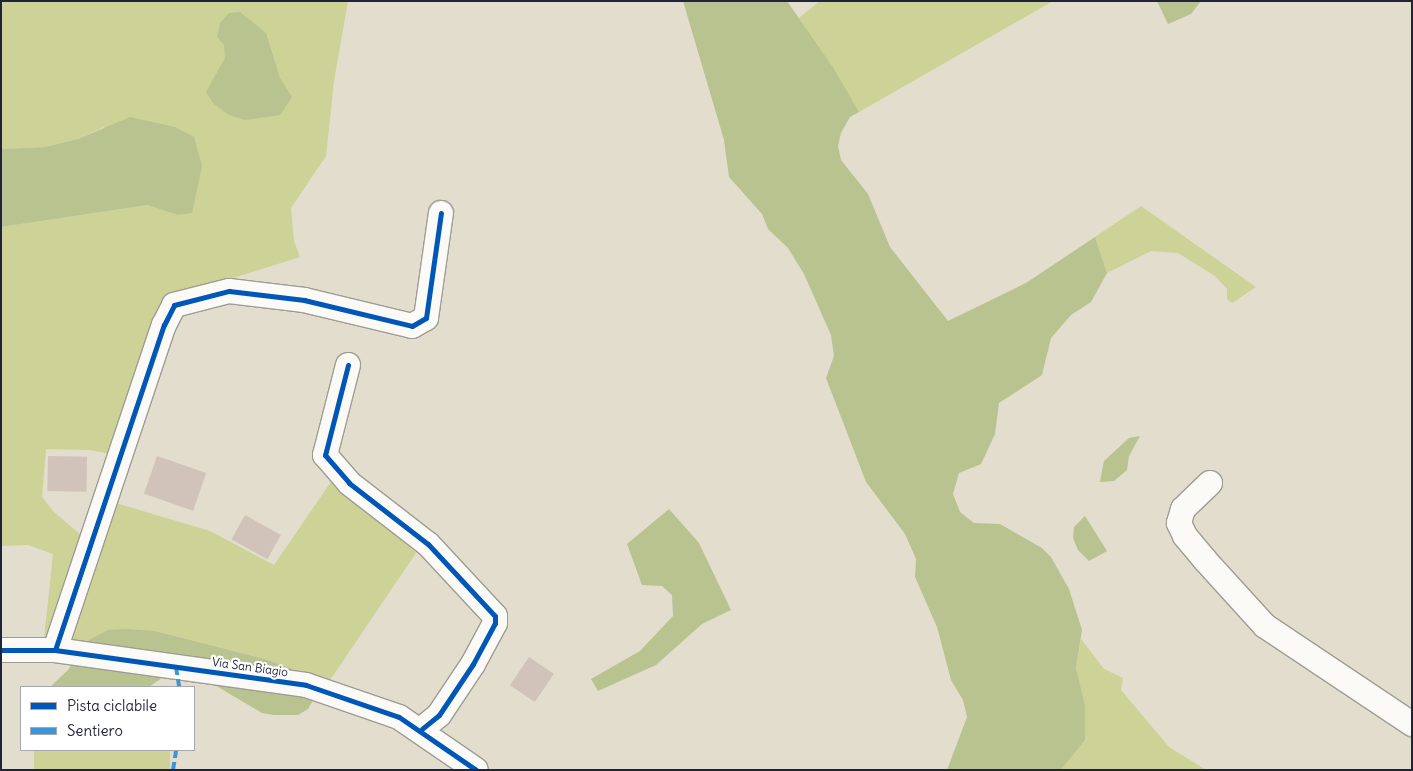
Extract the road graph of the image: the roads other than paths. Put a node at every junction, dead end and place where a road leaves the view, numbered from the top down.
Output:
1 (441, 213) dead end
2 (348, 365) dead end
3 (1210, 483) dead end
4 (1, 650) edge
5 (55, 650) junction
6 (1412, 724) edge
7 (422, 730) junction
8 (476, 770) edge

1 - 5 street
2 - 7 street
3 - 6 street
4 - 5 street, Via San Biagio
5 - 7 street, Via San Biagio
7 - 8 street, Via San Biagio

